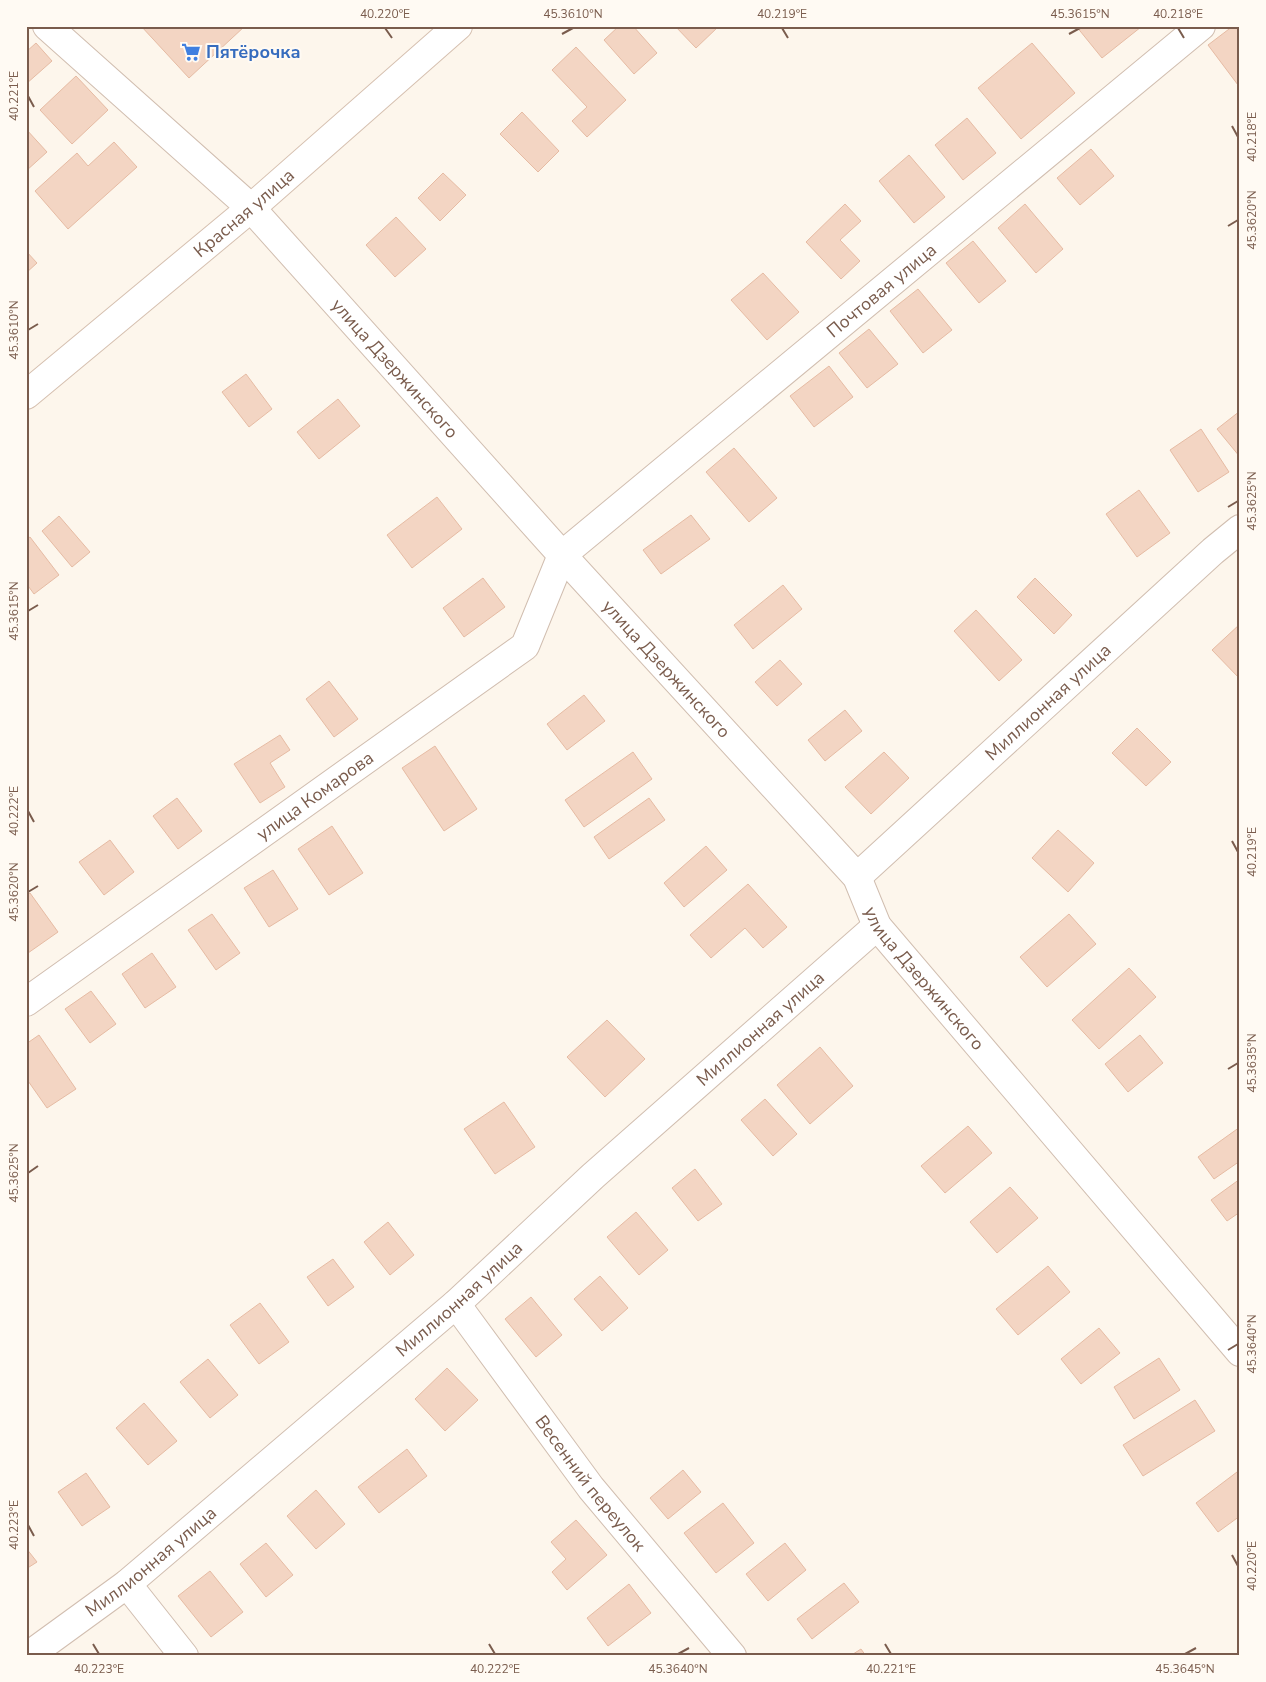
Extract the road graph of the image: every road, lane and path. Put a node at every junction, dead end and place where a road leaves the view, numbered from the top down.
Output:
1 (47, 26) edge
2 (458, 26) edge
3 (1201, 26) edge
4 (251, 208) junction
5 (26, 395) edge
6 (1240, 529) edge
7 (562, 555) junction
8 (857, 877) junction
9 (877, 926) junction
10 (26, 1002) edge
11 (456, 1304) junction
12 (1240, 1352) edge
13 (127, 1584) junction
14 (28, 1656) edge
15 (184, 1656) edge
16 (732, 1656) edge

1 - 4 street, улица Дзержинского
2 - 4 street, Красная улица
3 - 7 street, Почтовая улица
4 - 5 street, Красная улица
4 - 7 street, улица Дзержинского
6 - 8 street, Миллионная улица
7 - 8 street, улица Дзержинского
7 - 10 street, улица Комарова
8 - 9 street, улица Дзержинского
9 - 11 street, Миллионная улица
9 - 12 street, улица Дзержинского
11 - 13 street, Миллионная улица
11 - 16 street, Весенний переулок
13 - 14 street, Миллионная улица
13 - 15 street

